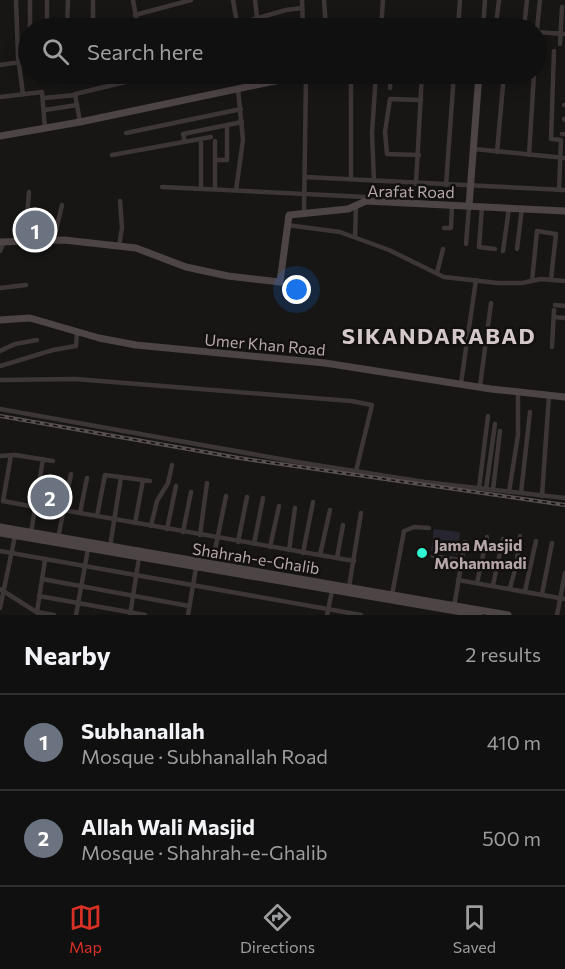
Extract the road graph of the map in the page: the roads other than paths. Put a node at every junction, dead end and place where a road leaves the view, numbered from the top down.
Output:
1 (16, 0) edge
2 (30, 0) edge
3 (47, 0) edge
4 (68, 0) edge
5 (93, 0) edge
6 (133, 0) edge
7 (191, 0) edge
8 (232, 0) edge
9 (255, 0) edge
10 (302, 0) edge
11 (324, 0) edge
12 (383, 0) edge
13 (460, 0) edge
14 (485, 0) edge
15 (499, 0) edge
16 (527, 0) edge
17 (540, 0) edge
18 (302, 8) junction
19 (562, 8) dead end
20 (135, 15) junction
21 (257, 17) junction
22 (30, 18) edge
23 (47, 18) edge
24 (67, 18) edge
25 (93, 18) edge
26 (136, 18) edge
27 (236, 18) edge
28 (254, 18) edge
29 (302, 18) edge
30 (325, 18) edge
31 (382, 18) edge
32 (459, 18) edge
33 (484, 18) edge
34 (498, 18) edge
35 (525, 18) edge
36 (538, 18) edge
37 (547, 33) edge
38 (563, 34) edge
39 (18, 42) edge
40 (560, 44) dead end
41 (554, 51) dead end
42 (18, 63) edge
43 (0, 65) edge
44 (22, 84) edge
45 (113, 84) edge
46 (261, 84) edge
47 (306, 84) edge
48 (351, 84) edge
49 (375, 84) edge
50 (390, 84) edge
51 (421, 84) edge
52 (453, 84) edge
53 (478, 84) edge
54 (503, 84) edge
55 (533, 84) edge
56 (390, 88) dead end
57 (238, 89) junction
58 (23, 94) junction
59 (76, 95) junction
60 (0, 97) edge
61 (44, 98) junction
62 (420, 100) junction
63 (77, 105) junction
64 (240, 109) junction
65 (45, 110) junction
66 (80, 122) junction
67 (242, 122) junction
68 (227, 125) junction
69 (45, 129) junction
70 (126, 133) dead end
71 (0, 136) edge
72 (185, 142) junction
73 (201, 143) dead end
74 (474, 149) junction
75 (497, 152) junction
76 (112, 155) dead end
77 (419, 155) junction
78 (529, 155) junction
79 (562, 158) edge
80 (215, 159) junction
81 (304, 177) junction
82 (351, 179) junction
83 (374, 181) junction
84 (416, 184) junction
85 (446, 185) junction
86 (471, 186) junction
87 (162, 187) dead end
88 (201, 189) junction
89 (215, 189) junction
90 (236, 190) junction
91 (562, 190) edge
92 (29, 192) dead end
93 (304, 194) junction
94 (120, 201) dead end
95 (366, 201) junction
96 (62, 205) dead end
97 (452, 205) junction
98 (356, 206) junction
99 (469, 206) junction
100 (482, 207) junction
101 (509, 208) junction
102 (522, 208) junction
103 (565, 211) edge
104 (304, 213) junction
105 (287, 225) junction
106 (444, 228) dead end
107 (355, 237) junction
108 (54, 239) junction
109 (25, 240) junction
110 (2, 242) edge
111 (466, 244) dead end
112 (119, 246) junction
113 (443, 249) dead end
114 (495, 249) dead end
115 (517, 249) dead end
116 (0, 251) edge
117 (503, 251) dead end
118 (436, 273) junction
119 (551, 279) junction
120 (476, 280) junction
121 (532, 281) junction
122 (565, 281) edge
123 (26, 285) dead end
124 (0, 288) edge
125 (490, 303) dead end
126 (565, 306) edge
127 (554, 317) junction
128 (565, 318) edge
129 (0, 320) edge
130 (77, 332) junction
131 (37, 340) dead end
132 (552, 347) dead end
133 (0, 351) edge
134 (0, 366) edge
135 (0, 380) edge
136 (461, 383) junction
137 (480, 386) junction
138 (518, 392) junction
139 (549, 395) junction
140 (565, 397) edge
141 (0, 409) edge
142 (530, 412) dead end
143 (488, 416) dead end
144 (495, 424) dead end
145 (501, 431) dead end
146 (11, 455) junction
147 (0, 456) edge
148 (43, 459) junction
149 (53, 461) dead end
150 (172, 465) dead end
151 (356, 471) junction
152 (71, 474) dead end
153 (121, 477) junction
154 (87, 478) dead end
155 (143, 480) junction
156 (150, 481) dead end
157 (207, 483) dead end
158 (176, 486) dead end
159 (478, 488) junction
160 (486, 489) junction
161 (494, 490) junction
162 (191, 492) dead end
163 (509, 492) junction
164 (520, 493) junction
165 (226, 496) dead end
166 (542, 496) junction
167 (247, 497) dead end
168 (263, 498) dead end
169 (565, 498) edge
170 (2, 501) edge
171 (313, 502) dead end
172 (279, 506) dead end
173 (35, 507) junction
174 (295, 508) dead end
175 (63, 510) junction
176 (330, 510) dead end
177 (80, 513) junction
178 (361, 513) dead end
179 (97, 516) junction
180 (114, 519) junction
181 (135, 523) junction
182 (343, 525) dead end
183 (151, 526) junction
184 (0, 527) edge
185 (429, 528) dead end
186 (166, 529) junction
187 (183, 532) junction
188 (0, 533) edge
189 (31, 533) junction
190 (200, 535) junction
191 (15, 536) junction
192 (520, 536) dead end
193 (487, 537) dead end
194 (58, 538) junction
195 (218, 538) junction
196 (503, 539) dead end
197 (536, 541) dead end
198 (238, 542) junction
199 (465, 542) dead end
200 (552, 543) dead end
201 (254, 544) junction
202 (110, 547) junction
203 (270, 547) junction
204 (88, 549) junction
205 (289, 550) junction
206 (0, 551) edge
207 (11, 553) junction
208 (303, 553) junction
209 (320, 555) junction
210 (433, 556) dead end
211 (138, 558) junction
212 (337, 558) junction
213 (45, 560) junction
214 (461, 560) junction
215 (354, 561) junction
216 (212, 565) junction
217 (85, 567) junction
218 (196, 568) junction
219 (565, 573) edge
220 (136, 576) junction
221 (42, 579) junction
222 (458, 580) junction
223 (477, 583) junction
224 (193, 585) junction
225 (493, 585) junction
226 (82, 586) junction
227 (349, 587) junction
228 (510, 588) junction
229 (2, 589) edge
230 (332, 591) junction
231 (525, 591) junction
232 (542, 594) junction
233 (133, 595) junction
234 (392, 595) junction
235 (39, 596) junction
236 (562, 598) edge
237 (79, 603) junction
238 (189, 606) junction
239 (0, 608) edge
240 (454, 608) junction
241 (39, 613) edge
242 (328, 613) edge
243 (130, 614) edge
244 (54, 615) edge
245 (76, 615) edge
246 (146, 615) edge
247 (188, 615) edge
248 (360, 615) edge
249 (479, 615) edge
250 (508, 615) edge
251 (557, 615) edge

1 - 39 street
2 - 22 street
3 - 23 street
4 - 24 street
5 - 25 street
6 - 20 street
7 - 20 street
8 - 27 street
9 - 21 street
10 - 18 street
11 - 30 street
12 - 31 street
13 - 32 street
14 - 33 street
15 - 34 street
16 - 35 street
17 - 36 street
18 - 21 street
18 - 29 street
19 - 38 street
20 - 26 street
21 - 28 street
37 - 38 street
38 - 40 street
41 - 79 street
42 - 43 street
44 - 58 street
45 - 59 street
46 - 57 street
47 - 81 street
48 - 82 street
49 - 83 street
50 - 56 street
51 - 62 street
52 - 85 street
53 - 74 street
54 - 75 street
55 - 78 street
57 - 64 street
57 - 66 street
58 - 60 street
58 - 61 street
59 - 61 street
59 - 63 street
61 - 65 street
62 - 77 street
62 - 77 street
63 - 65 street
63 - 66 street
64 - 67 street
64 - 70 street
65 - 69 street
66 - 69 street
67 - 68 street
67 - 90 street
68 - 72 street
68 - 80 street
69 - 71 street
72 - 76 street
72 - 80 street
73 - 88 street
74 - 75 street
74 - 86 street
75 - 78 street
77 - 84 street
78 - 79 street
79 - 91 street
80 - 89 street
81 - 82 street
81 - 93 street
82 - 83 street
83 - 84 street
84 - 85 street
85 - 86 street
86 - 91 street
86 - 99 street
87 - 88 street
88 - 89 street
89 - 90 street
90 - 93 street
92 - 109 street
93 - 95 street
93 - 104 street
94 - 112 street
95 - 97 street, Arafat Road
95 - 98 street, Arafat Road
96 - 108 street
97 - 99 street, Arafat Road
97 - 106 street
98 - 104 street, Arafat Road
98 - 107 street
99 - 100 street, Arafat Road
99 - 111 street
100 - 101 street, Arafat Road
100 - 114 street
101 - 102 street, Arafat Road
101 - 117 street
102 - 103 street, Arafat Road
102 - 115 street
104 - 105 street
105 - 107 street
105 - 112 street
107 - 118 street
108 - 109 street
108 - 112 street
109 - 110 street
110 - 116 street
113 - 118 street
118 - 120 street
119 - 121 street
119 - 121 street
119 - 122 street
120 - 121 street
120 - 136 street
123 - 124 street
125 - 137 street
126 - 127 street
127 - 128 street
127 - 132 street
129 - 130 street, Umer Khan Road
130 - 134 street
130 - 136 street, Umer Khan Road
131 - 133 street
135 - 151 street
136 - 137 street, Umer Khan Road
137 - 138 street, Umer Khan Road
138 - 139 street, Umer Khan Road
138 - 163 street
139 - 140 street, Umer Khan Road
139 - 166 street
141 - 151 street
142 - 164 street
143 - 159 street
144 - 160 street
145 - 161 street
146 - 147 street
146 - 148 street
146 - 170 street
148 - 149 street
148 - 173 street
150 - 183 street
151 - 159 street
152 - 175 street
153 - 155 street
153 - 179 street
153 - 180 street
154 - 177 street
155 - 156 street
155 - 181 street
157 - 190 street
158 - 186 street
159 - 160 street
160 - 161 street
161 - 163 street
162 - 187 street
163 - 164 street
164 - 166 street
165 - 195 street
166 - 169 street
167 - 198 street
168 - 201 street
170 - 173 street
171 - 208 street
172 - 203 street
173 - 189 street
174 - 205 street
175 - 177 street
175 - 194 street
176 - 209 street
177 - 179 street
178 - 215 street
179 - 180 street
180 - 181 street
180 - 202 street
181 - 183 street
182 - 212 street
183 - 186 street
184 - 189 street, Shahrah-e-Ghalib
185 - 234 street
186 - 187 street
187 - 190 street
188 - 191 street, Shahrah-e-Ghalib
189 - 194 street, Shahrah-e-Ghalib
190 - 195 street
191 - 204 street, Shahrah-e-Ghalib
191 - 207 street
192 - 228 street
193 - 223 street
194 - 202 street, Shahrah-e-Ghalib
195 - 198 street
195 - 216 street
196 - 225 street
197 - 231 street
198 - 201 street
199 - 214 street
200 - 232 street
201 - 203 street
202 - 216 street, Shahrah-e-Ghalib
203 - 205 street
204 - 211 street, Shahrah-e-Ghalib
204 - 217 street
205 - 208 street
206 - 207 street
207 - 213 street
207 - 229 street
208 - 209 street
209 - 212 street
210 - 214 street
211 - 218 street, Shahrah-e-Ghalib
211 - 220 street
212 - 215 street
213 - 217 street
213 - 221 street
214 - 222 street
215 - 227 street
216 - 227 street, Shahrah-e-Ghalib
217 - 220 street
217 - 226 street
218 - 224 street
218 - 230 street, Shahrah-e-Ghalib
219 - 236 street
220 - 224 street
220 - 233 street
221 - 226 street
221 - 235 street
222 - 223 street
222 - 240 street
223 - 225 street
224 - 238 street
224 - 242 street
225 - 228 street
226 - 233 street
226 - 237 street
227 - 234 street, Shahrah-e-Ghalib
228 - 231 street
229 - 239 street
229 - 241 street
230 - 240 street, Shahrah-e-Ghalib
230 - 242 street
231 - 232 street
232 - 236 street
233 - 238 street
233 - 243 street
234 - 240 street, Shahrah-e-Ghalib
235 - 237 street
235 - 241 street
236 - 251 street
237 - 243 street
237 - 245 street
238 - 247 street
240 - 249 street, Shahrah-e-Ghalib
240 - 250 street, Shahrah-e-Ghalib
241 - 244 street
242 - 248 street
243 - 246 street

